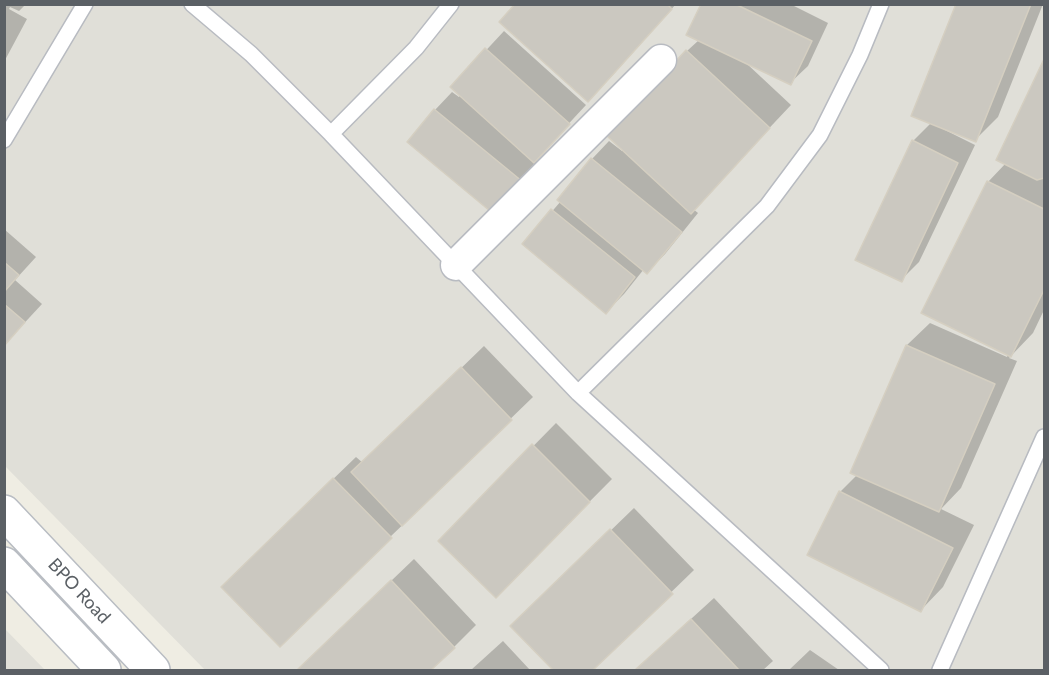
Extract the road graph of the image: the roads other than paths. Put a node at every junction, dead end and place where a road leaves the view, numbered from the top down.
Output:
1 (85, 4) edge
2 (192, 4) edge
3 (451, 4) edge
4 (881, 4) edge
5 (661, 60) dead end
6 (332, 134) junction
7 (4, 140) edge
8 (456, 265) junction
9 (578, 393) junction
10 (1044, 437) edge
11 (4, 512) edge
12 (4, 564) edge
13 (104, 670) edge
14 (153, 670) edge
15 (881, 670) edge
16 (940, 670) edge

1 - 7 lane
2 - 6 lane
3 - 6 lane
4 - 9 lane
5 - 8 street
6 - 8 lane
8 - 9 lane
9 - 15 lane
10 - 16 lane
11 - 14 street, BPO Road
12 - 13 street, BPO Road

